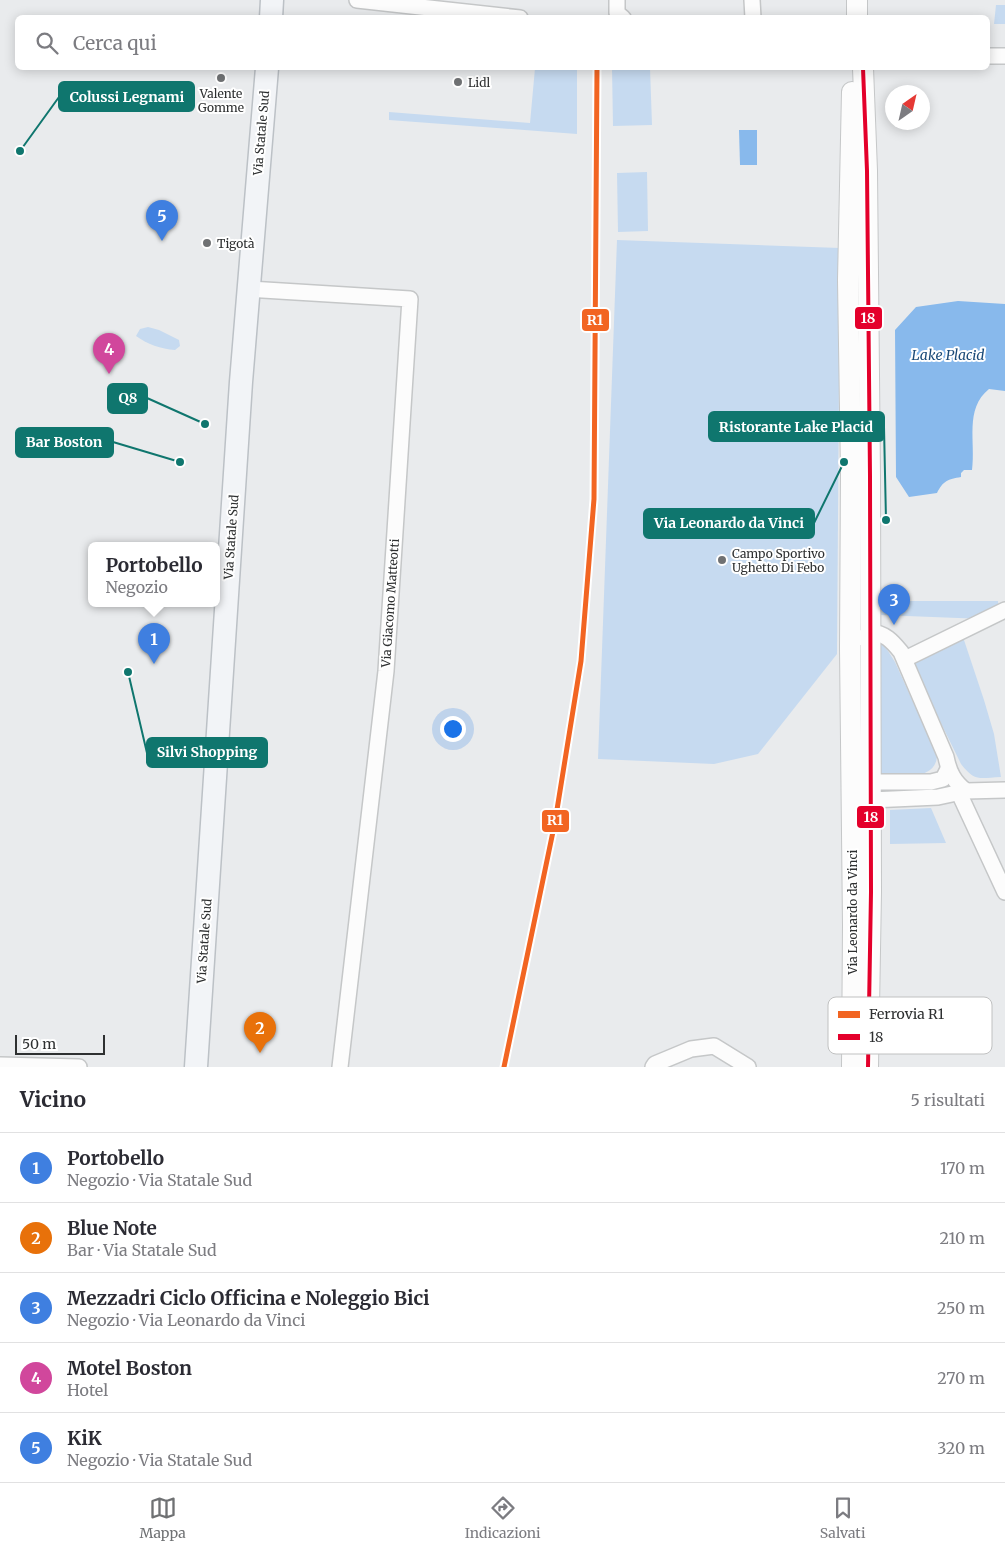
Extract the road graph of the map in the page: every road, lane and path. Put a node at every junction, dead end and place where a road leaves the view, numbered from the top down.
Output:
1 (272, 0) edge
2 (357, 0) edge
3 (617, 0) edge
4 (752, 0) edge
5 (857, 0) edge
6 (271, 15) edge
7 (493, 15) edge
8 (619, 15) edge
9 (752, 15) edge
10 (857, 15) edge
11 (990, 56) edge
12 (1005, 56) edge
13 (267, 70) edge
14 (853, 70) edge
15 (863, 70) edge
16 (248, 289) junction
17 (860, 390) junction
18 (1005, 610) edge
19 (870, 632) junction
20 (850, 648) junction
21 (905, 659) junction
22 (850, 673) junction
23 (870, 679) junction
24 (947, 763) junction
25 (932, 782) junction
26 (1005, 790) edge
27 (871, 791) junction
28 (852, 792) junction
29 (963, 792) junction
30 (852, 877) junction
31 (1005, 892) edge
32 (871, 927) junction
33 (852, 997) edge
34 (870, 997) edge
35 (852, 1054) edge
36 (868, 1054) edge
37 (0, 1065) edge
38 (79, 1067) edge
39 (196, 1067) edge
40 (340, 1067) edge
41 (653, 1067) edge
42 (748, 1067) edge
43 (852, 1067) edge
44 (868, 1067) edge

1 - 6 main road
2 - 7 street
3 - 8 street
4 - 9 street
5 - 10 street
11 - 12 street
13 - 16 main road, Via Statale Sud
14 - 17 street, Via Leonardo da Vinci
15 - 17 street, Via Leonardo da Vinci
16 - 39 main road, Via Statale Sud
16 - 40 street, Via Giacomo Matteotti
17 - 19 street, Via Leonardo da Vinci
17 - 20 street, Via Leonardo da Vinci
18 - 21 street
19 - 20 street
19 - 21 street
19 - 23 street, Via Leonardo da Vinci
20 - 22 street, Via Leonardo da Vinci
21 - 24 street
22 - 23 street
22 - 28 street, Via Leonardo da Vinci
23 - 27 street, Via Leonardo da Vinci
24 - 25 street
24 - 29 street
25 - 27 street
25 - 29 street
26 - 29 street
27 - 28 street
27 - 29 street
27 - 32 street, Via Leonardo da Vinci
28 - 30 street, Via Leonardo da Vinci
29 - 31 street
30 - 32 street
30 - 33 street, Via Leonardo da Vinci
32 - 34 street, Via Leonardo da Vinci
35 - 43 street, Via Leonardo da Vinci
36 - 44 street, Via Leonardo da Vinci
37 - 38 street
41 - 42 street

